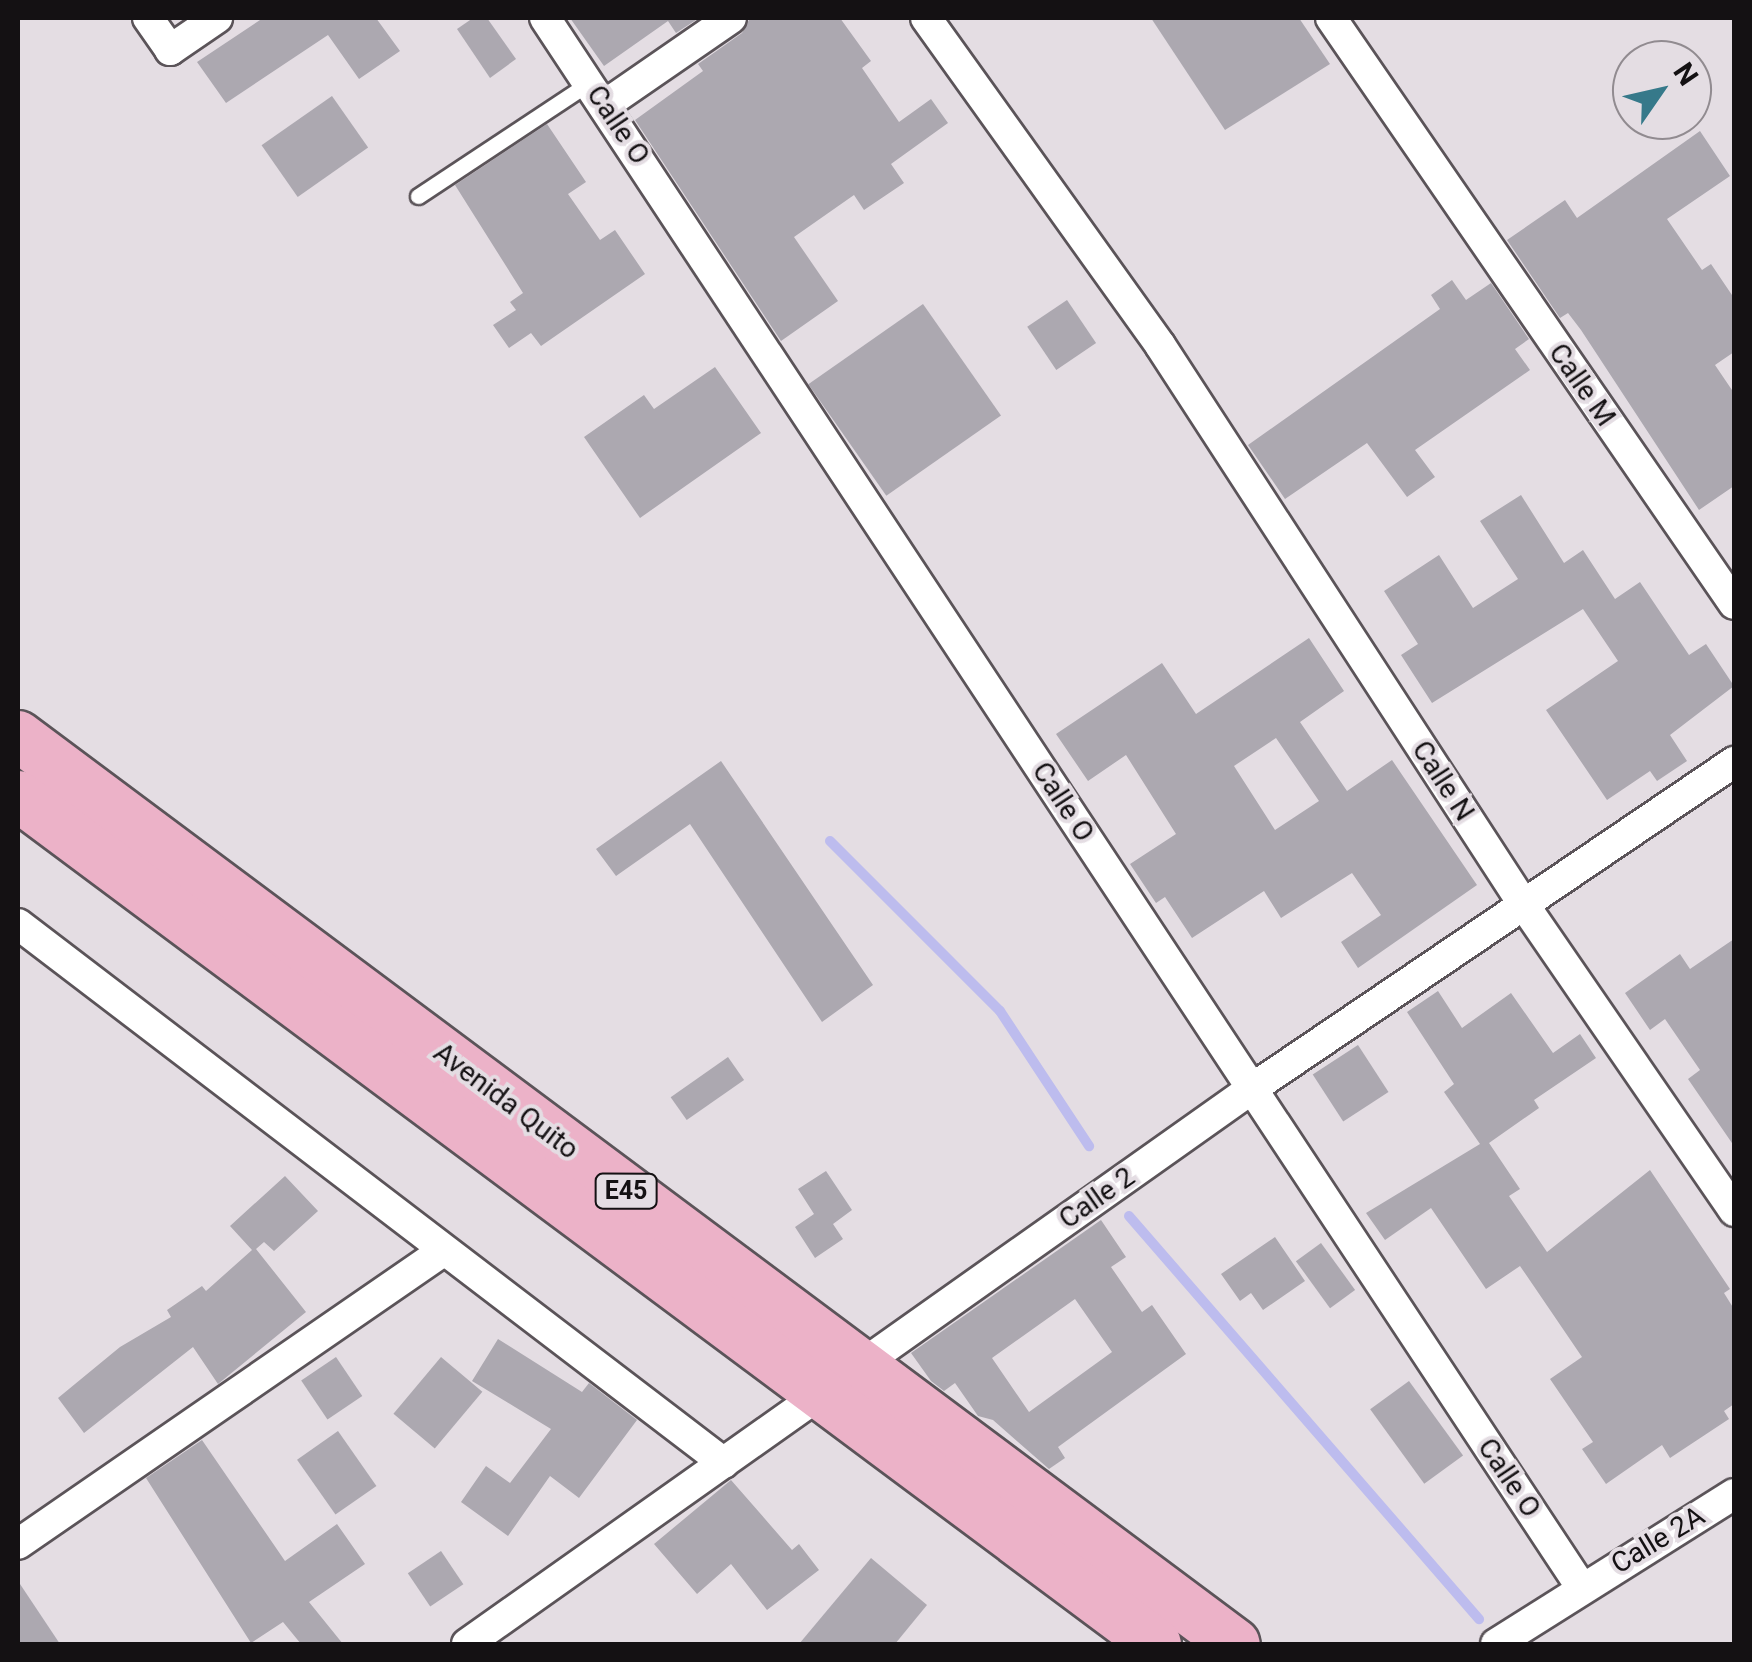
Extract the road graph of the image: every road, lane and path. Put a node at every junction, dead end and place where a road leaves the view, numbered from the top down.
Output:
1 (148, 18) edge
2 (217, 18) edge
3 (545, 18) edge
4 (731, 18) edge
5 (926, 18) edge
6 (1331, 18) edge
7 (597, 94) junction
8 (418, 196) dead end
9 (1734, 604) edge
10 (18, 736) edge
11 (1734, 762) edge
12 (18, 796) edge
13 (1522, 902) junction
14 (18, 924) edge
15 (1250, 1090) junction
16 (1734, 1211) edge
17 (443, 1251) junction
18 (841, 1376) junction
19 (724, 1463) junction
20 (1734, 1494) edge
21 (18, 1544) edge
22 (1581, 1587) junction
23 (467, 1644) edge
24 (1156, 1644) edge
25 (1236, 1644) edge
26 (1496, 1644) edge

1 - 2 street
3 - 7 street, Calle O
4 - 7 street
5 - 13 street, Calle N
6 - 9 street, Calle M
7 - 8 lane
7 - 15 street, Calle O
10 - 18 highway, Avenida Quito / E45
11 - 13 street, Calle 2
12 - 18 highway, Avenida Quito / E45
13 - 15 street, Calle 2
13 - 16 street, Calle N
14 - 17 street
15 - 18 street, Calle 2
15 - 22 street, Calle O
17 - 19 street
17 - 21 street
18 - 19 street, Calle 2
18 - 24 highway, Avenida Quito / E45
18 - 25 highway, Avenida Quito / E45
19 - 23 street, Calle 2
20 - 22 street, Calle 2A
22 - 26 street, Calle 2A

